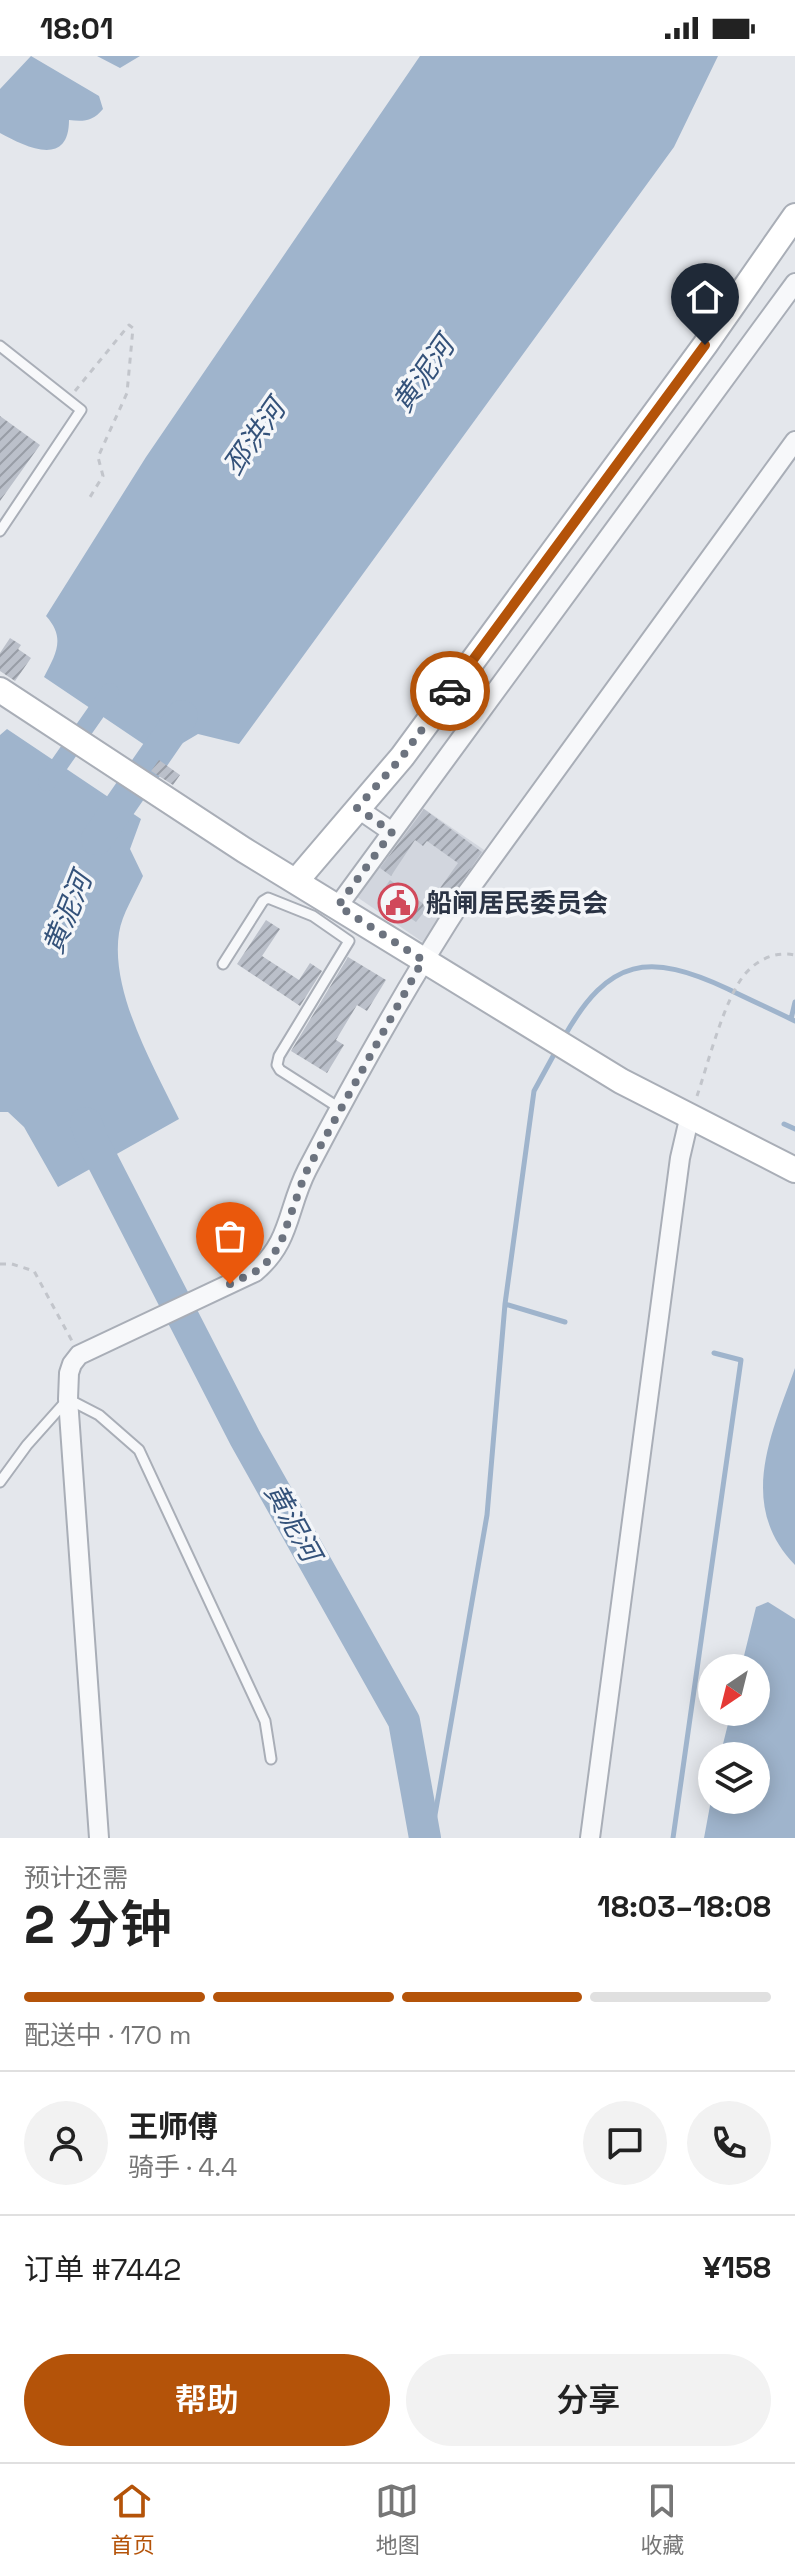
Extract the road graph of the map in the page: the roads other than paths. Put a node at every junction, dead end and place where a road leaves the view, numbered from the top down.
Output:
1 (795, 216) edge
2 (795, 283) edge
3 (0, 346) edge
4 (795, 441) edge
5 (0, 531) edge
6 (0, 690) edge
7 (357, 808) junction
8 (392, 832) junction
9 (297, 880) junction
10 (338, 906) junction
11 (423, 960) junction
12 (223, 964) dead end
13 (341, 1109) junction
14 (690, 1115) junction
15 (795, 1170) edge
16 (68, 1399) junction
17 (0, 1482) edge
18 (271, 1759) dead end
19 (99, 1838) edge
20 (590, 1838) edge

1 - 7 street
2 - 8 street
3 - 5 lane
4 - 11 street
6 - 9 street
7 - 8 street
7 - 9 street
8 - 10 street
9 - 10 street
10 - 11 street
11 - 13 street
11 - 14 street
12 - 13 lane
13 - 16 street
14 - 15 street
14 - 20 street
16 - 17 lane
16 - 18 lane
16 - 19 street

